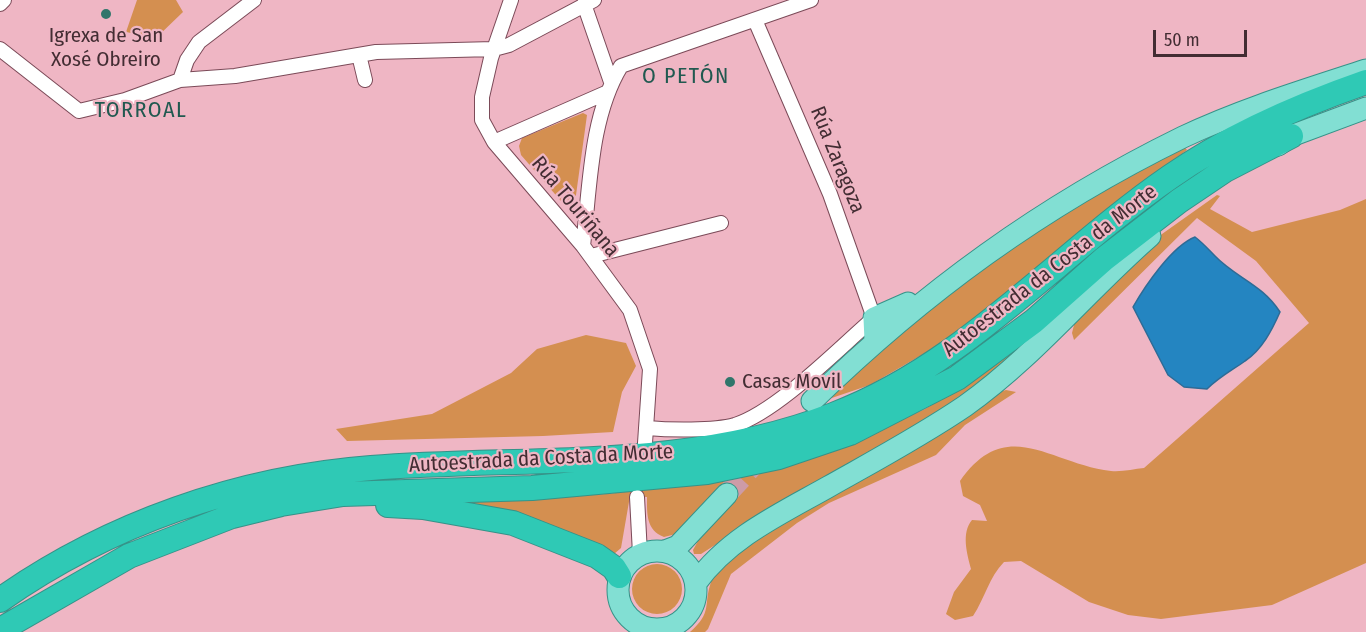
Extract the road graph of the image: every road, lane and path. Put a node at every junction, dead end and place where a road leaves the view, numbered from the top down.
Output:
1 (4, 0) edge
2 (254, 0) edge
3 (811, 0) edge
4 (509, 1) edge
5 (589, 2) edge
6 (0, 4) edge
7 (755, 20) junction
8 (0, 49) edge
9 (494, 49) junction
10 (359, 55) junction
11 (1366, 70) edge
12 (180, 80) junction
13 (365, 80) dead end
14 (1366, 82) edge
15 (609, 87) junction
16 (1366, 108) edge
17 (1291, 136) junction
18 (494, 142) junction
19 (721, 223) dead end
20 (587, 251) junction
21 (934, 291) junction
22 (874, 318) junction
23 (875, 340) junction
24 (812, 401) dead end
25 (647, 428) junction
26 (645, 443) dead end
27 (727, 494) tunnel mouth
28 (637, 497) dead end
29 (192, 531) junction
30 (665, 551) junction
31 (640, 554) junction
32 (619, 576) junction
33 (696, 583) junction
34 (0, 600) edge
35 (622, 609) junction
36 (0, 630) edge
37 (662, 630) edge
38 (621, 632) edge

1 - 6 street
2 - 12 street
3 - 7 street
4 - 9 street, Rúa Touriñana
5 - 9 street
5 - 15 street
7 - 15 street
7 - 22 street, Rúa Zaragoza
8 - 12 street
9 - 10 street
9 - 18 street, Rúa Touriñana
10 - 12 street
10 - 13 street
11 - 21 main road
14 - 34 highway, Autoestrada da Costa da Morte
15 - 18 street
15 - 20 street
16 - 17 main road
17 - 29 highway, Autoestrada da Costa da Morte
17 - 33 main road
18 - 20 street, Rúa Touriñana
19 - 20 street
20 - 25 street, Rúa Touriñana
21 - 22 main road
21 - 23 main road
22 - 23 main road
22 - 25 street
23 - 24 main road
25 - 26 street, Rúa Touriñana
27 - 30 main road
28 - 31 street
29 - 32 highway
29 - 36 highway, Autoestrada da Costa da Morte
30 - 31 main road
30 - 33 main road
31 - 32 main road
32 - 35 main road
33 - 37 main road
35 - 37 main road
35 - 38 main road

